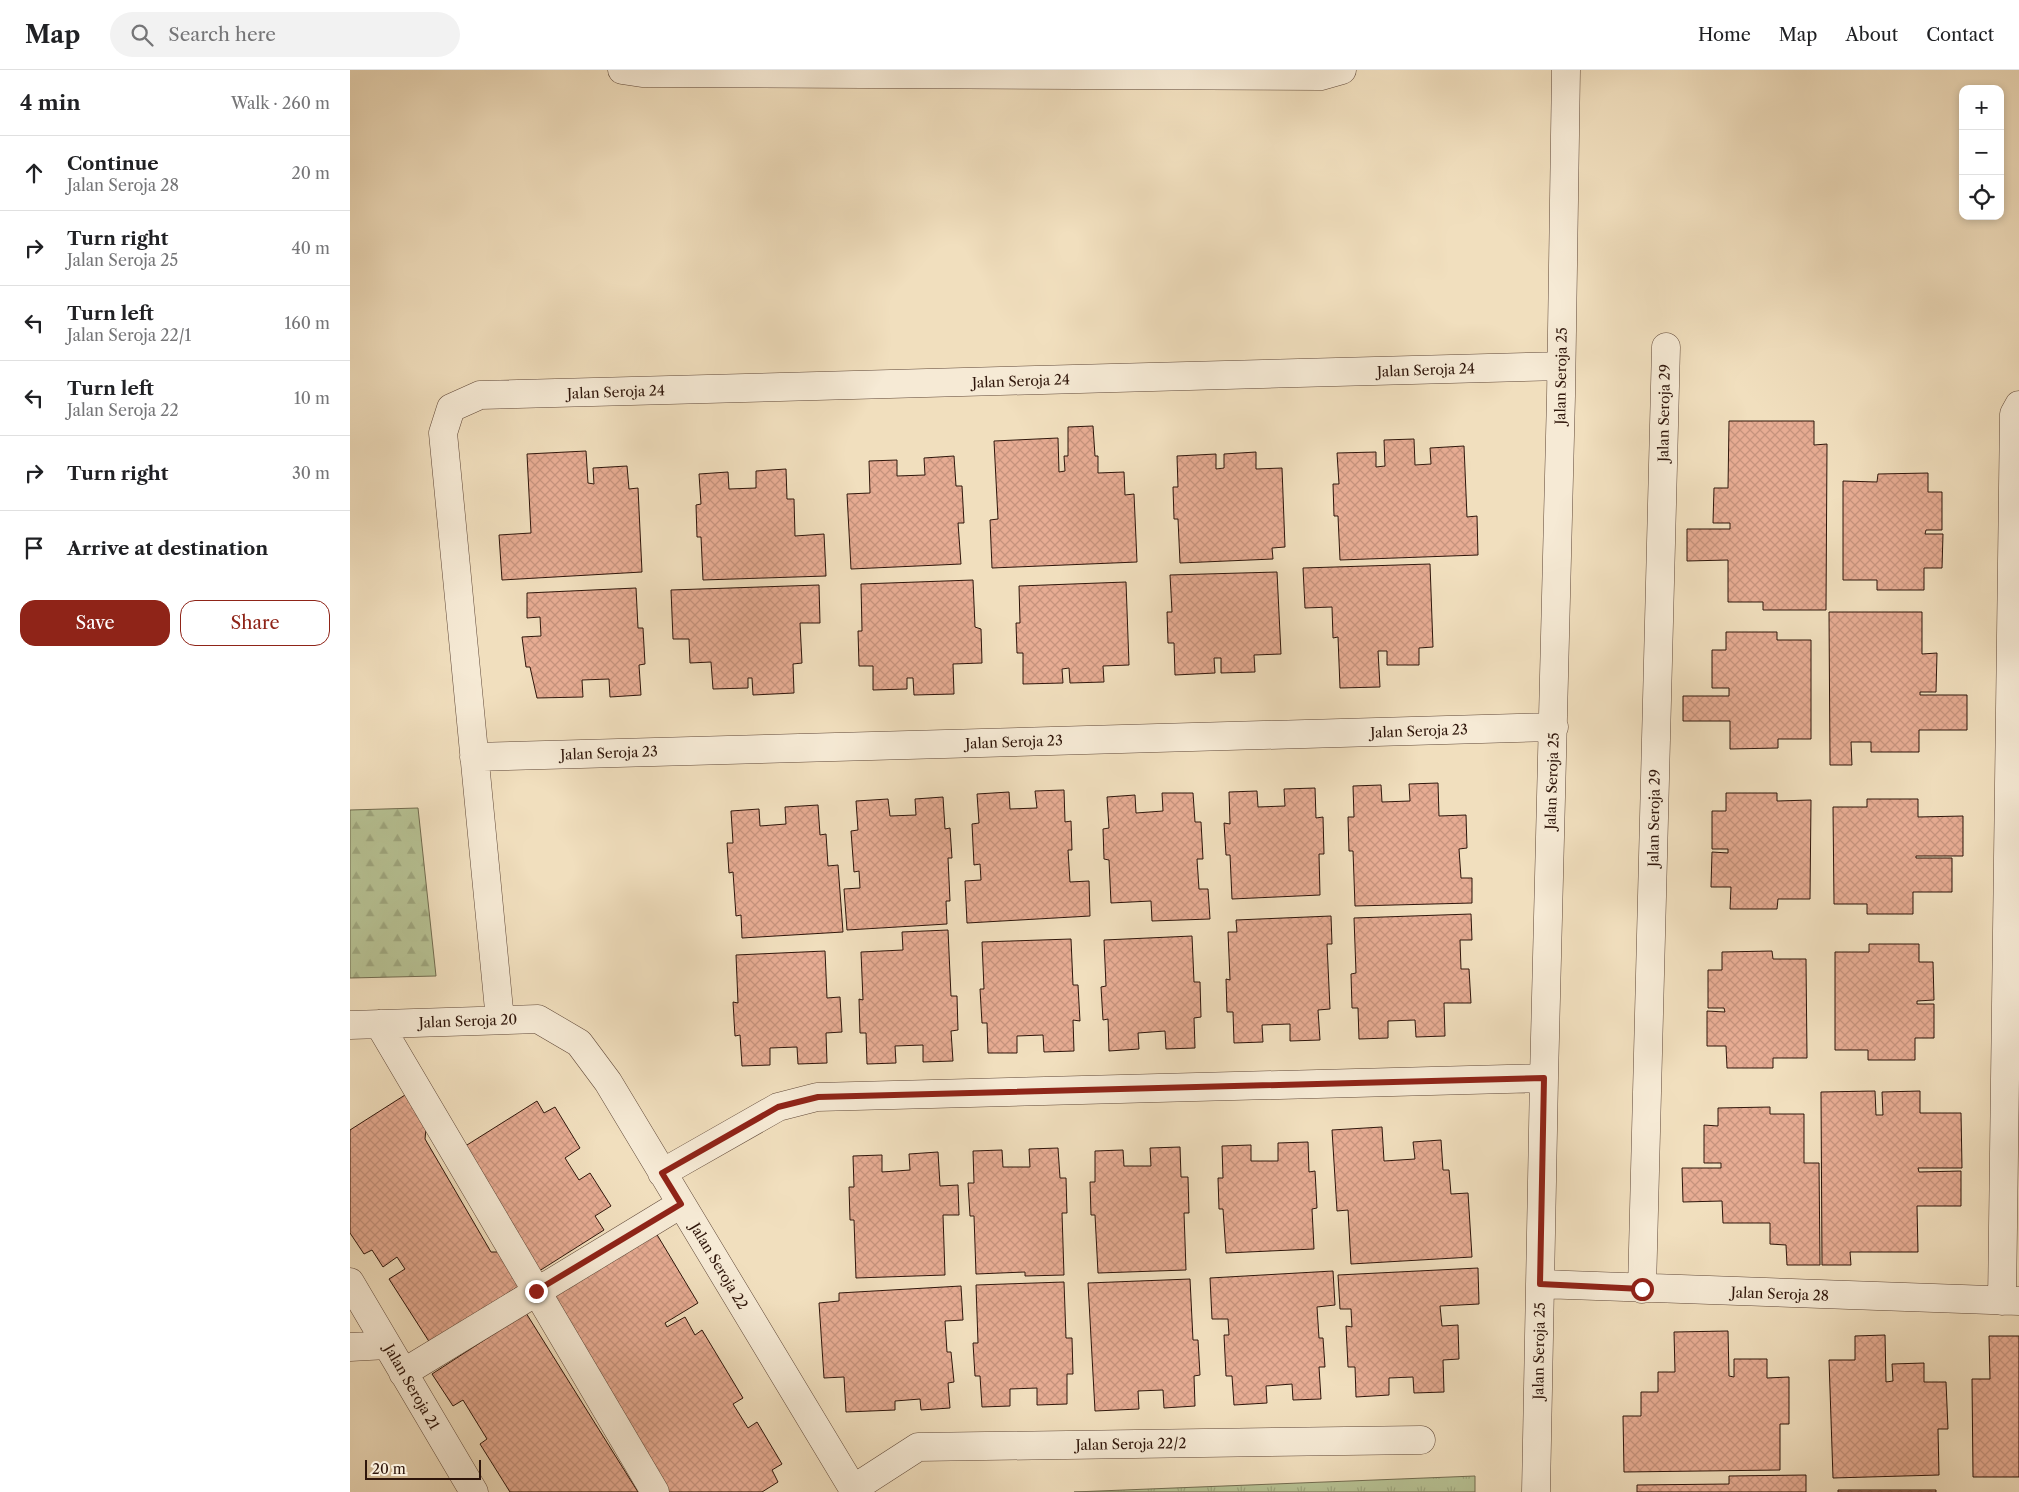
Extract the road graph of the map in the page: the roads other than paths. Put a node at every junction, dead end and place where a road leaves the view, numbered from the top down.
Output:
1 (622, 70) edge
2 (1342, 70) edge
3 (1566, 70) edge
4 (1666, 347) dead end
5 (1561, 366) junction
6 (2019, 405) edge
7 (1554, 727) junction
8 (474, 757) junction
9 (500, 1020) junction
10 (379, 1024) junction
11 (350, 1025) edge
12 (579, 1043) joint
13 (1544, 1078) junction
14 (662, 1173) junction
15 (681, 1204) junction
16 (350, 1282) edge
17 (1540, 1284) junction
18 (1642, 1289) junction
19 (536, 1291) junction
20 (2011, 1301) edge
21 (387, 1345) junction
22 (350, 1347) edge
23 (403, 1373) junction
24 (1422, 1440) dead end
25 (854, 1490) edge
26 (474, 1492) edge
27 (655, 1492) edge
28 (1536, 1492) edge

1 - 2 street
3 - 5 street, Jalan Seroja 25
4 - 18 street, Jalan Seroja 29
5 - 7 street, Jalan Seroja 25
5 - 8 street, Jalan Seroja 24
6 - 20 street
7 - 8 street, Jalan Seroja 23
7 - 13 street, Jalan Seroja 25
8 - 9 street
9 - 10 street, Jalan Seroja 20
9 - 12 street, Jalan Seroja 20
10 - 11 street, Jalan Seroja 20
10 - 19 street
12 - 14 street, Jalan Seroja 22
13 - 14 street
13 - 17 street, Jalan Seroja 25
14 - 15 street, Jalan Seroja 22
15 - 19 street
15 - 25 street, Jalan Seroja 22
16 - 21 street, Jalan Seroja 21
17 - 18 street, Jalan Seroja 28
17 - 28 street, Jalan Seroja 25
18 - 20 street, Jalan Seroja 28
19 - 23 street
19 - 27 street
21 - 22 street
21 - 23 street, Jalan Seroja 21
23 - 26 street, Jalan Seroja 21
24 - 25 street, Jalan Seroja 22/2

